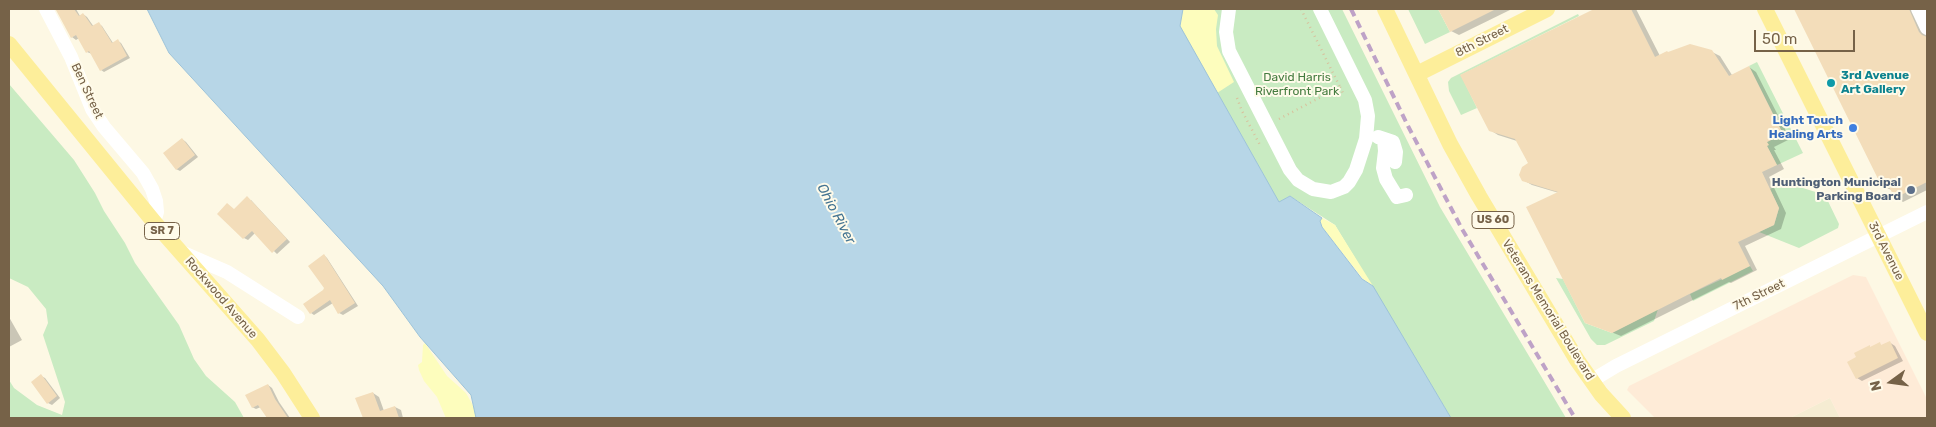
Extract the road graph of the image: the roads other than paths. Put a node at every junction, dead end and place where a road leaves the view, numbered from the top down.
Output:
1 (46, 9) edge
2 (1229, 9) edge
3 (1320, 9) edge
4 (1385, 9) edge
5 (1546, 9) edge
6 (1765, 9) edge
7 (1918, 9) edge
8 (1927, 28) edge
9 (9, 44) edge
10 (1416, 74) junction
11 (1367, 136) junction
12 (1384, 139) junction
13 (1396, 162) dead end
14 (1406, 195) dead end
15 (1927, 212) edge
16 (154, 222) junction
17 (1878, 236) junction
18 (180, 252) junction
19 (298, 317) dead end
20 (1927, 333) edge
21 (1591, 381) junction
22 (312, 418) edge
23 (1623, 418) edge

1 - 16 street, Ben Street
2 - 11 street
3 - 11 street
4 - 10 main road, Veterans Memorial Boulevard / US 60
5 - 10 main road, 8th Street
6 - 17 main road, 3rd Avenue
7 - 8 street
9 - 16 main road, Rockwood Avenue / SR 7
10 - 21 main road, Veterans Memorial Boulevard / US 60
11 - 12 street
12 - 13 street
12 - 14 street
15 - 17 street, 7th Street
16 - 18 main road, Rockwood Avenue / SR 7
17 - 20 main road, 3rd Avenue
17 - 21 street, 7th Street
18 - 19 street
18 - 22 main road, Rockwood Avenue / SR 7
21 - 23 main road, Veterans Memorial Boulevard / US 60

